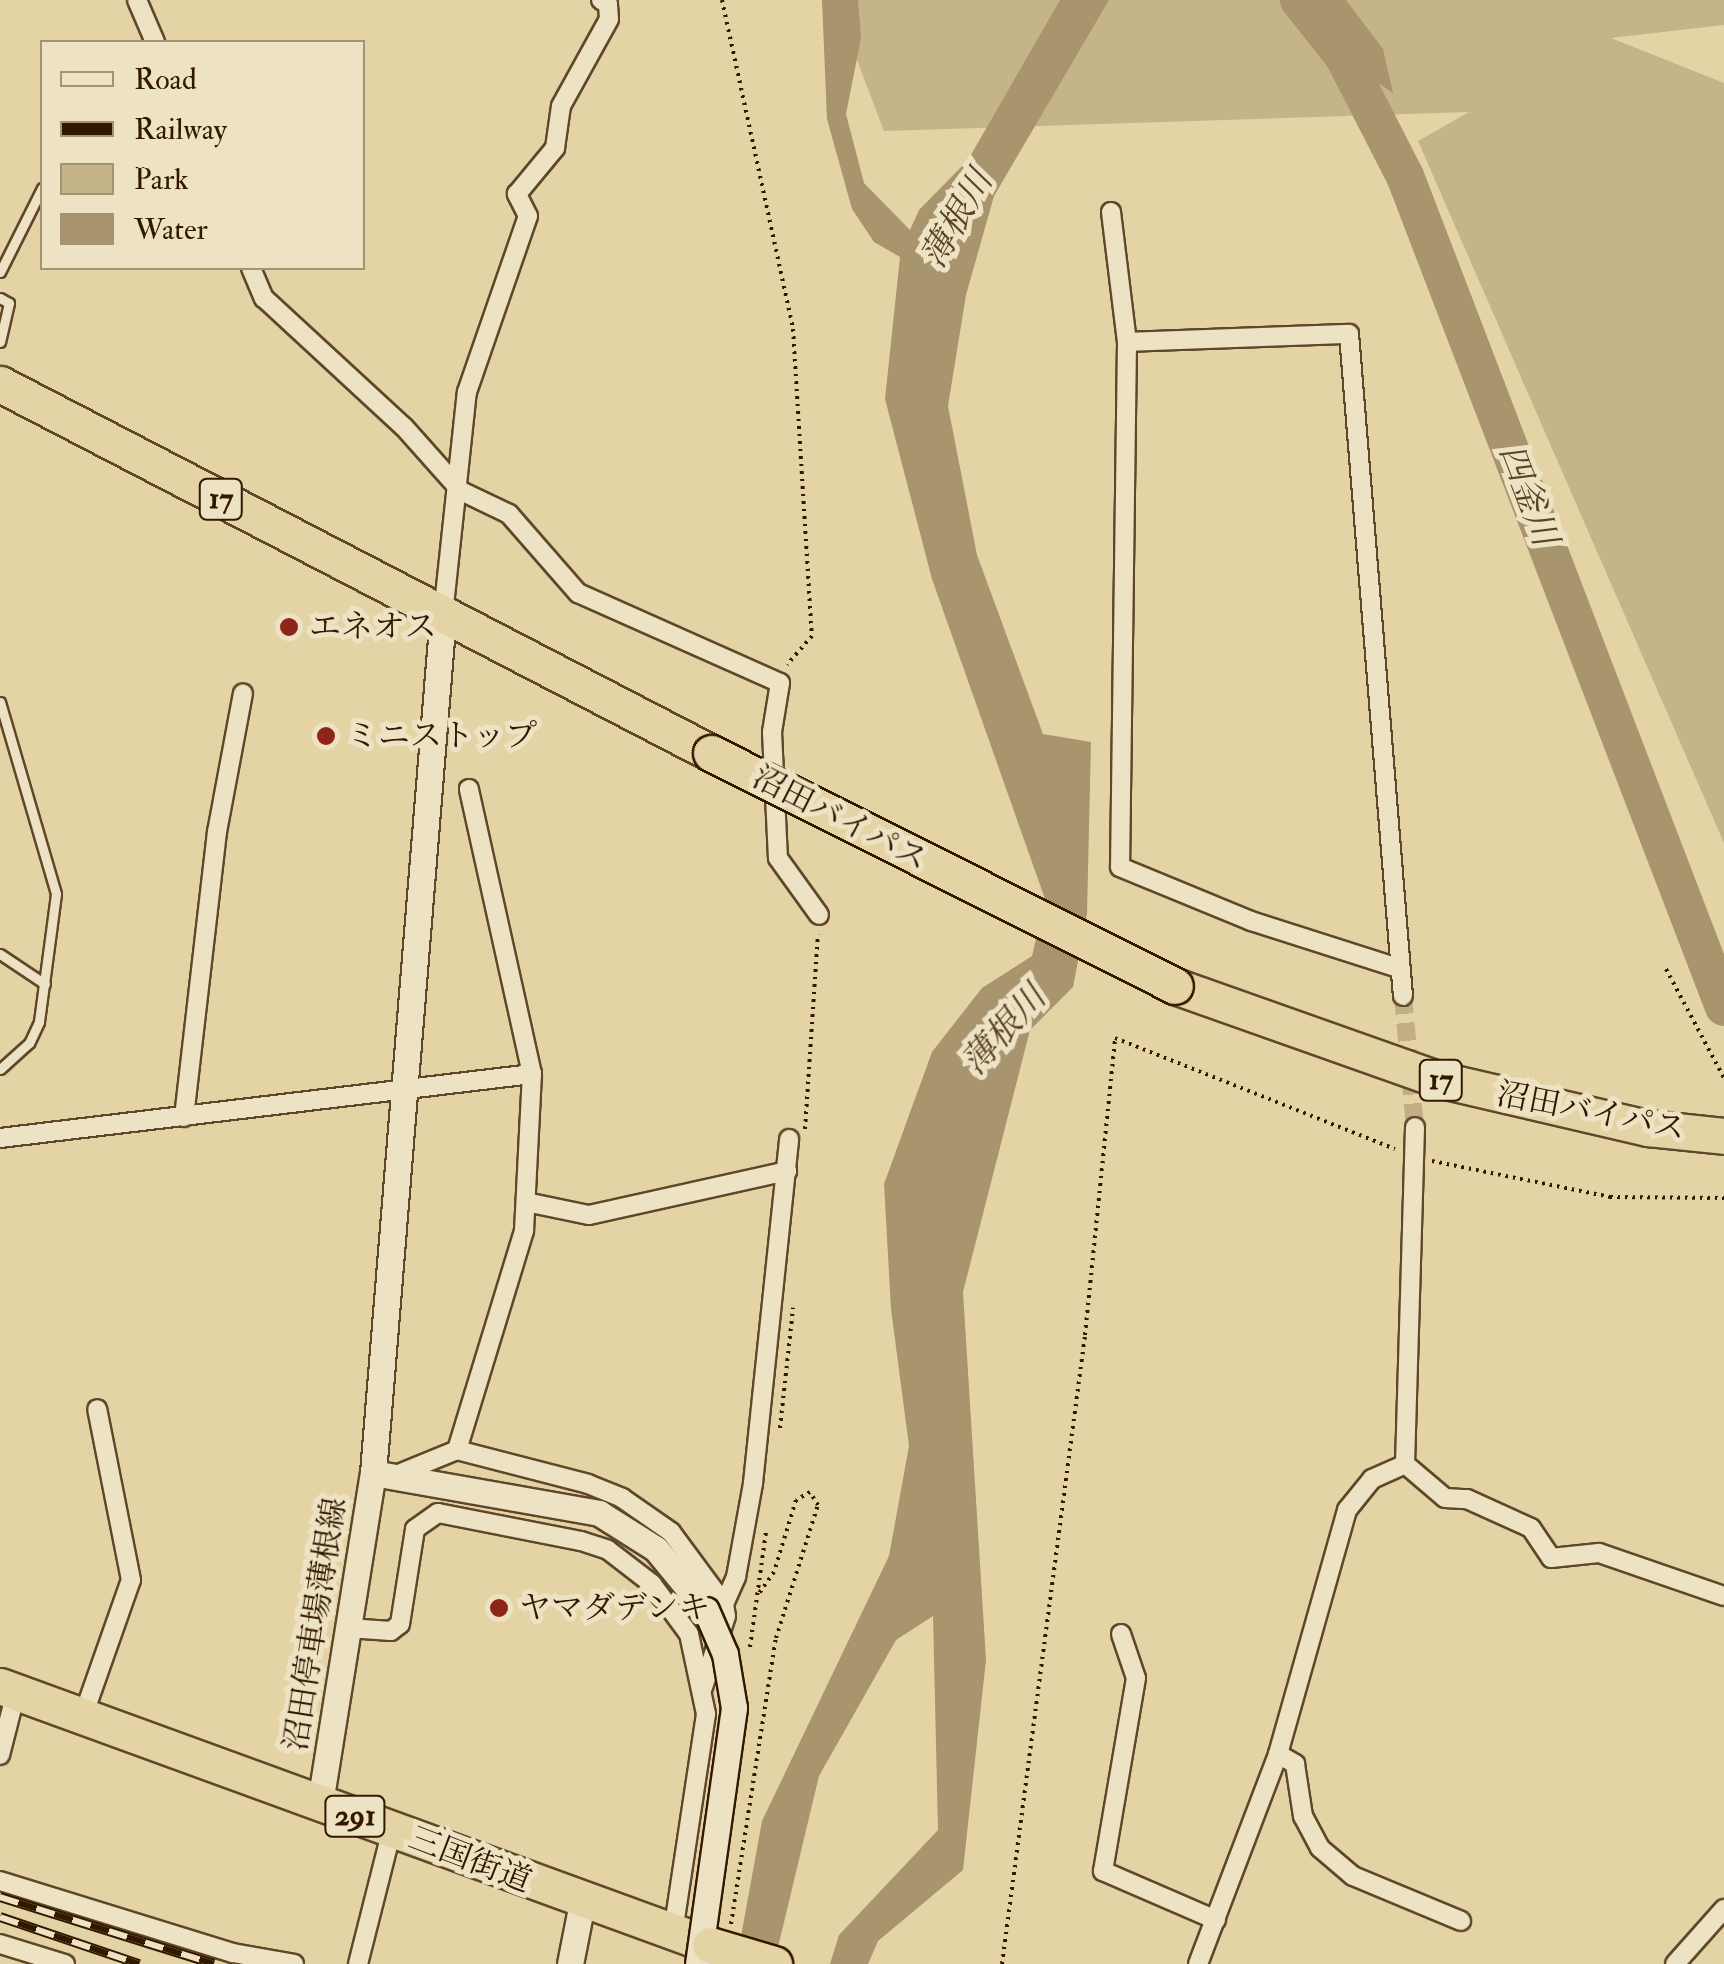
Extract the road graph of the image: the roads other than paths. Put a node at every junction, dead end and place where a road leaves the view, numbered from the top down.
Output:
1 (137, 0) edge
2 (601, 0) edge
3 (154, 40) edge
4 (40, 192) edge
5 (1111, 212) dead end
6 (253, 270) edge
7 (0, 272) edge
8 (0, 298) edge
9 (0, 342) edge
10 (1127, 342) junction
11 (0, 384) edge
12 (461, 490) junction
13 (442, 614) junction
14 (244, 692) dead end
15 (0, 703) edge
16 (469, 789) dead end
17 (819, 915) dead end
18 (0, 954) edge
19 (1401, 970) junction
20 (45, 984) junction
21 (1403, 996) tunnel mouth
22 (0, 1069) edge
23 (532, 1074) junction
24 (406, 1090) junction
25 (184, 1117) junction
26 (1415, 1127) tunnel mouth
27 (1721, 1136) edge
28 (0, 1138) edge
29 (789, 1139) dead end
30 (787, 1171) junction
31 (526, 1202) junction
32 (97, 1408) dead end
33 (457, 1450) junction
34 (1405, 1464) junction
35 (384, 1474) junction
36 (1724, 1596) edge
37 (715, 1607) junction
38 (348, 1628) junction
39 (1121, 1634) dead end
40 (703, 1688) junction
41 (8, 1689) edge
42 (84, 1716) junction
43 (1278, 1754) junction
44 (0, 1756) edge
45 (320, 1803) junction
46 (392, 1830) junction
47 (0, 1881) edge
48 (582, 1903) junction
49 (1724, 1908) edge
50 (1216, 1920) junction
51 (1461, 1921) dead end
52 (673, 1933) junction
53 (0, 1944) edge
54 (713, 1945) edge
55 (66, 1964) edge
56 (293, 1964) edge
57 (358, 1964) edge
58 (570, 1964) edge
59 (774, 1964) edge
60 (1198, 1964) edge
61 (1674, 1964) edge

1 - 3 street
2 - 12 street
4 - 7 lane
5 - 10 street
6 - 12 street
8 - 9 lane
10 - 19 street
10 - 19 street
11 - 13 highway, 沼田バイパス / 17
12 - 13 street
12 - 17 street
13 - 24 main road
13 - 27 highway, 沼田バイパス / 17, bridge
14 - 25 street
15 - 20 lane
16 - 23 street
18 - 20 lane
19 - 21 street
20 - 22 lane
23 - 24 street
23 - 31 street
24 - 25 street
24 - 35 main road
25 - 28 street
26 - 34 street
29 - 30 street
30 - 31 street
30 - 37 street
31 - 33 street
32 - 42 street
33 - 35 street
33 - 37 street
34 - 36 street
34 - 43 street
35 - 37 main road, 沼田停車場薄根線
35 - 38 main road, 沼田停車場薄根線
37 - 40 street
37 - 54 main road, 沼田停車場薄根線, bridge
38 - 40 street
38 - 45 main road, 沼田停車場薄根線
39 - 50 street
40 - 52 street
41 - 42 highway, 三国街道 / 291
41 - 44 street
42 - 45 highway, 三国街道 / 291
43 - 50 street
43 - 51 street
45 - 46 highway, 三国街道 / 291
46 - 48 highway, 三国街道 / 291
46 - 57 street
47 - 56 street
48 - 52 highway, 三国街道 / 291
48 - 58 main road
49 - 61 street
50 - 60 street
52 - 54 highway, 三国街道 / 291
53 - 55 street
54 - 59 highway, 三国街道 / 291, bridge

